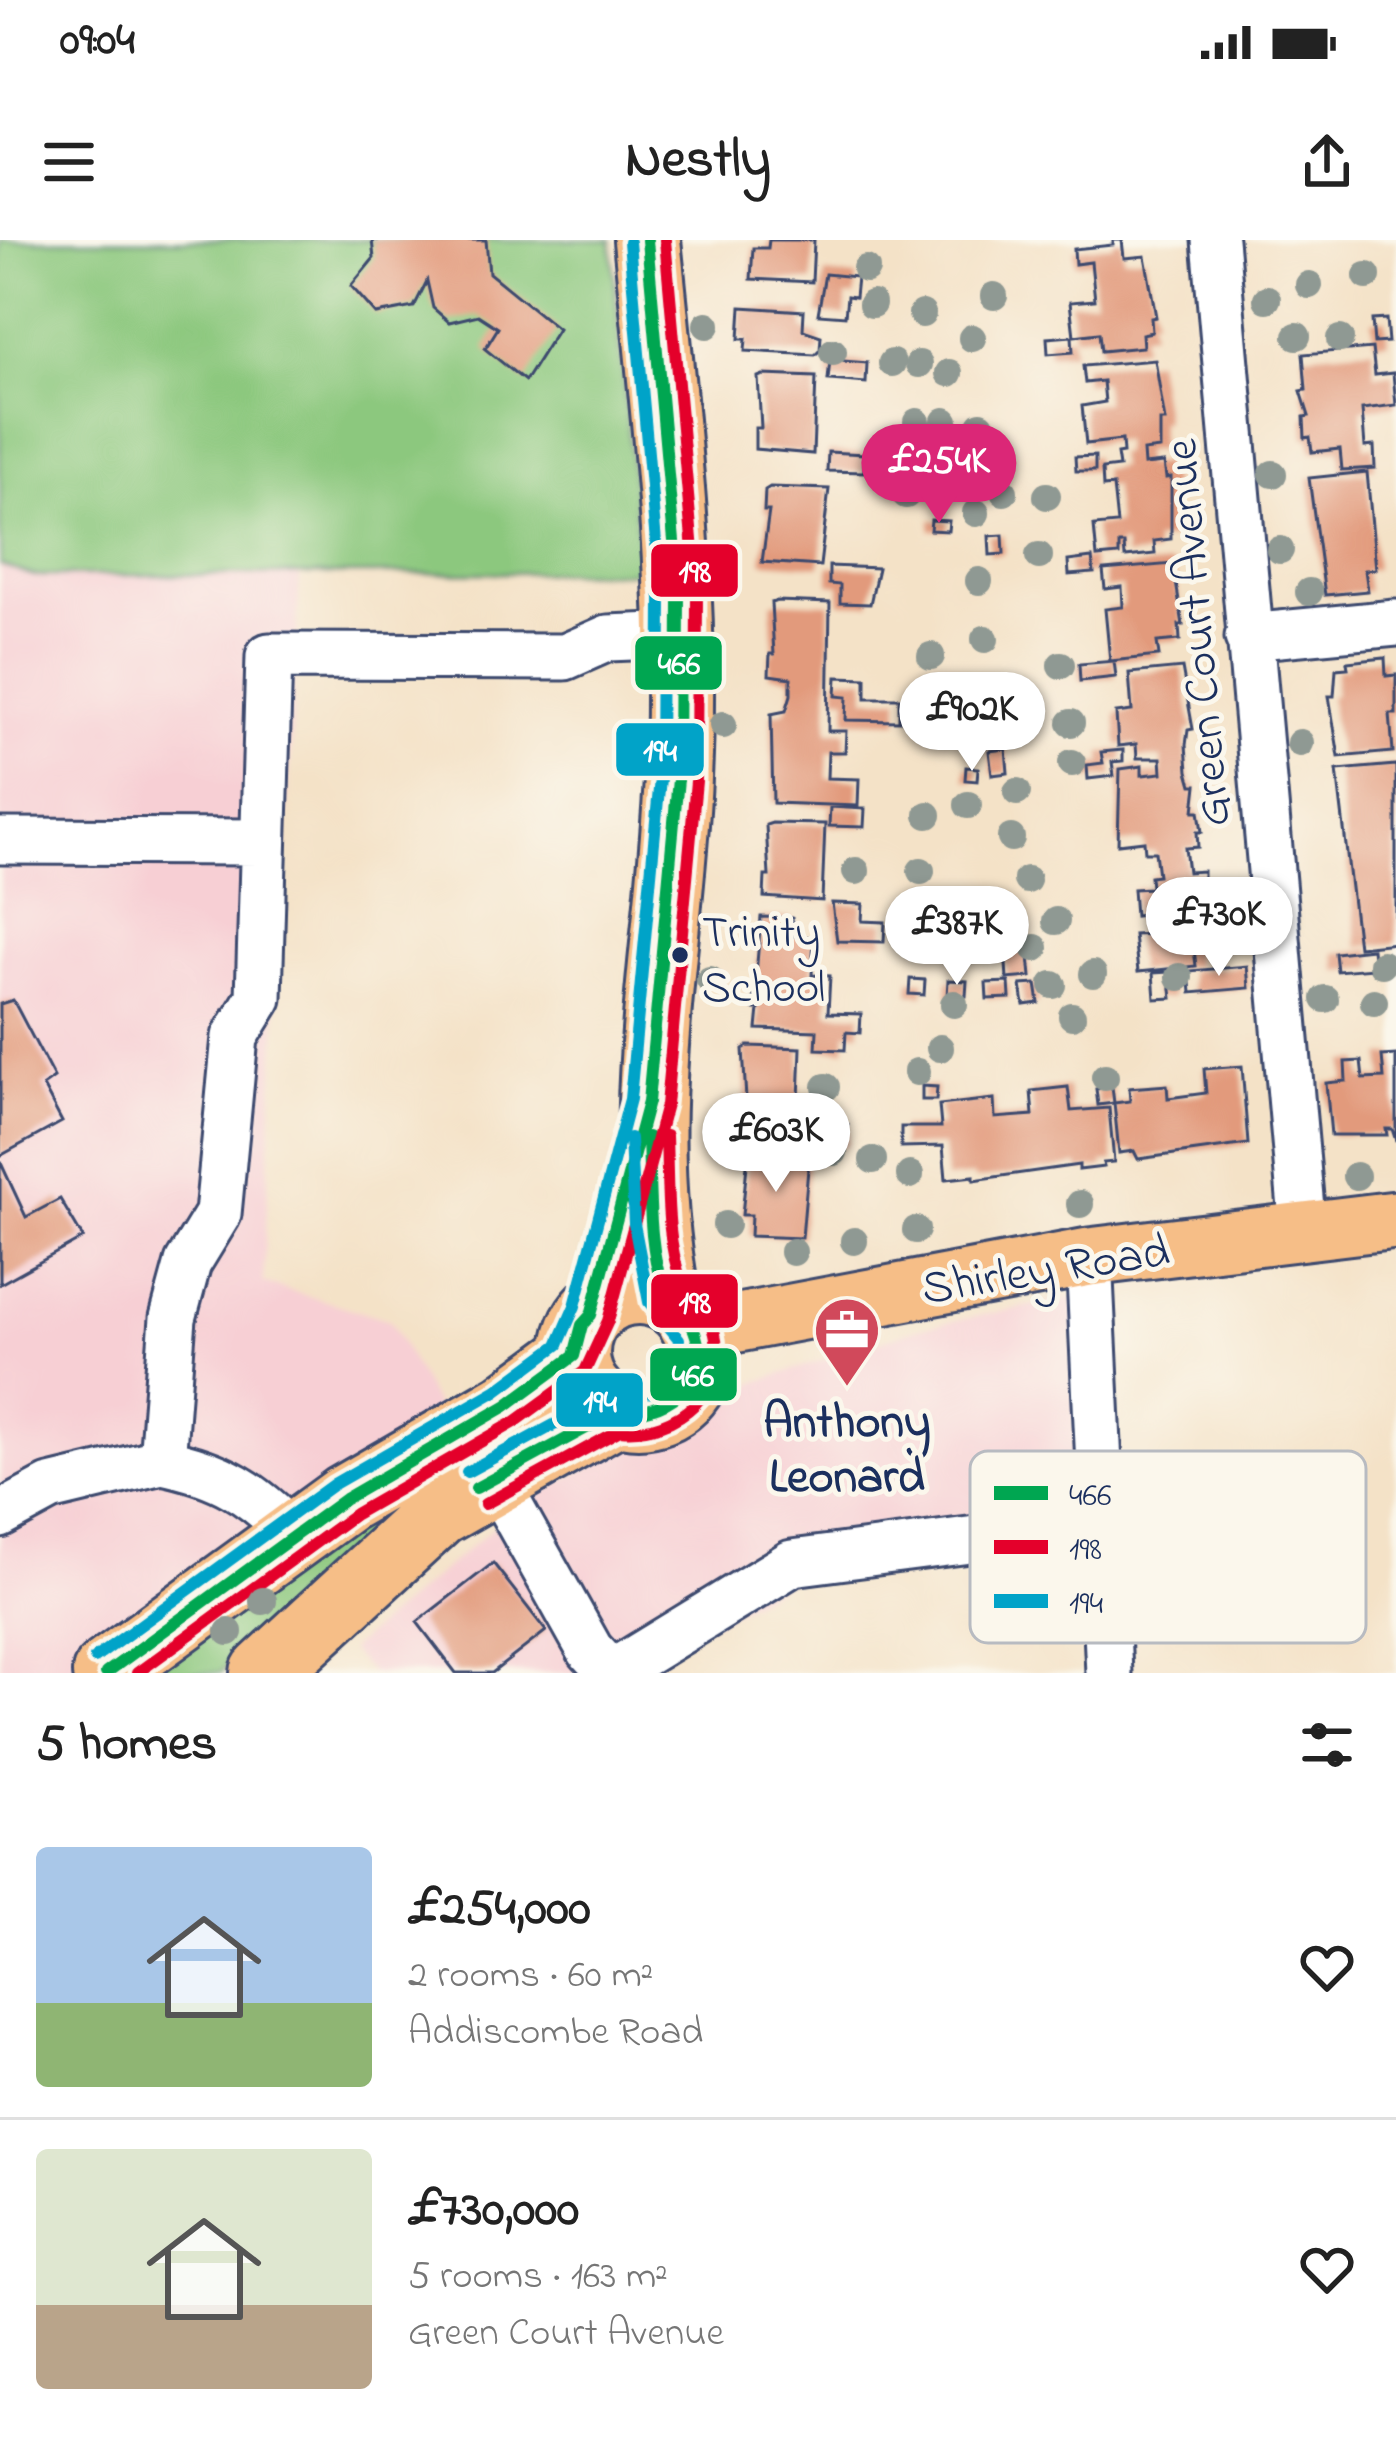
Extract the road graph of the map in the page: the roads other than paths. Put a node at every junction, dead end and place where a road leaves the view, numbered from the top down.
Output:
1 (647, 240) edge
2 (1215, 240) edge
3 (1396, 623) edge
4 (681, 635) junction
5 (1248, 637) junction
6 (0, 841) edge
7 (263, 842) junction
8 (648, 1102) junction
9 (1396, 1220) edge
10 (1303, 1231) junction
11 (1089, 1258) junction
12 (681, 1314) junction
13 (583, 1335) junction
14 (616, 1412) junction
15 (1097, 1451) edge
16 (162, 1461) junction
17 (494, 1478) junction
18 (0, 1515) edge
19 (294, 1535) junction
20 (970, 1539) edge
21 (1107, 1643) edge
22 (106, 1673) edge
23 (264, 1673) edge
24 (611, 1673) edge
25 (1109, 1673) edge

1 - 4 highway
2 - 5 street, Green Court Avenue
3 - 5 street
4 - 7 street
4 - 8 highway
5 - 10 street, Green Court Avenue
6 - 7 street
7 - 16 street
8 - 12 highway
8 - 13 highway
9 - 10 main road, Shirley Road
10 - 11 main road, Shirley Road
11 - 12 main road, Shirley Road
11 - 15 street
12 - 13 highway
12 - 14 highway
13 - 14 highway
13 - 19 highway
14 - 17 highway
16 - 18 street
16 - 19 street
17 - 23 highway
17 - 24 street
19 - 22 highway
20 - 24 street
21 - 25 street

